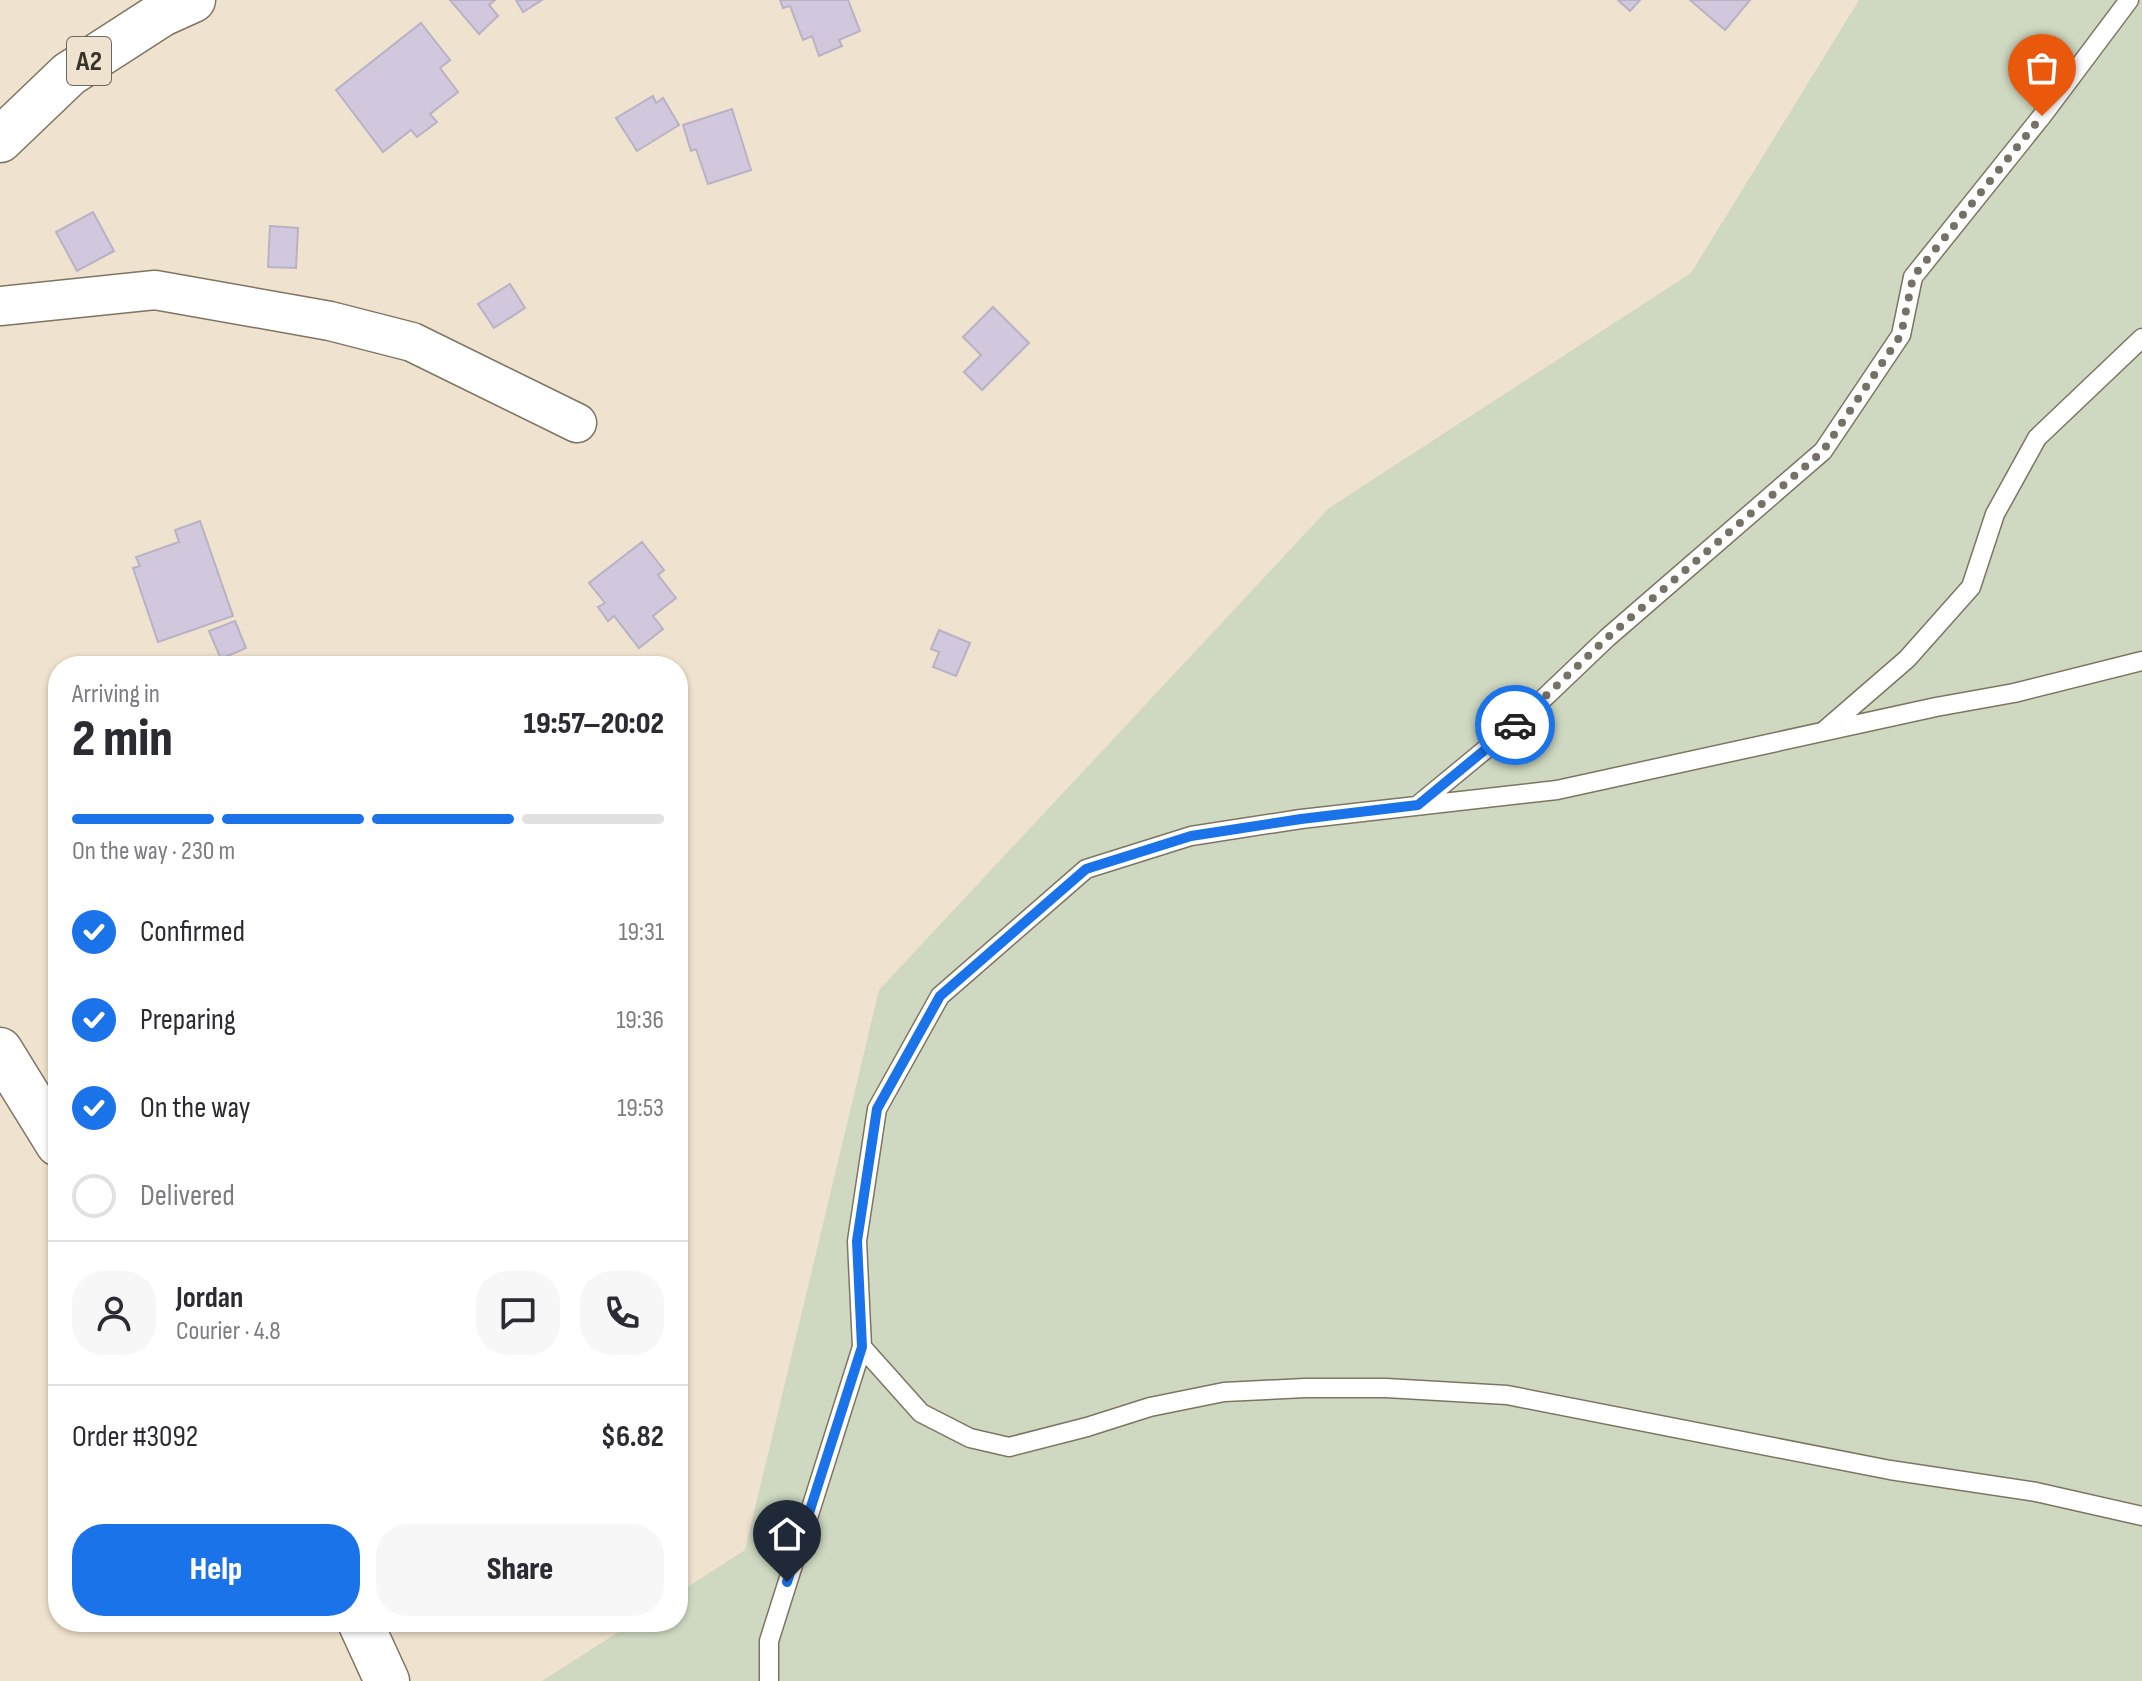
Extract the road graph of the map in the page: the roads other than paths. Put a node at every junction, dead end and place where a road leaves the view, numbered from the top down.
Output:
1 (193, 0) edge
2 (2129, 0) edge
3 (0, 140) edge
4 (0, 306) edge
5 (2142, 338) edge
6 (577, 423) dead end
7 (2142, 661) edge
8 (1823, 732) junction
9 (1418, 805) junction
10 (0, 1050) edge
11 (48, 1128) edge
12 (862, 1347) junction
13 (2142, 1516) edge
14 (365, 1632) edge
15 (387, 1681) edge
16 (769, 1681) edge

1 - 3 main road, A2
2 - 9 lane
4 - 6 street
5 - 8 lane
7 - 8 lane
8 - 9 lane
9 - 12 lane
10 - 11 main road
12 - 13 lane
12 - 16 lane
14 - 15 main road

